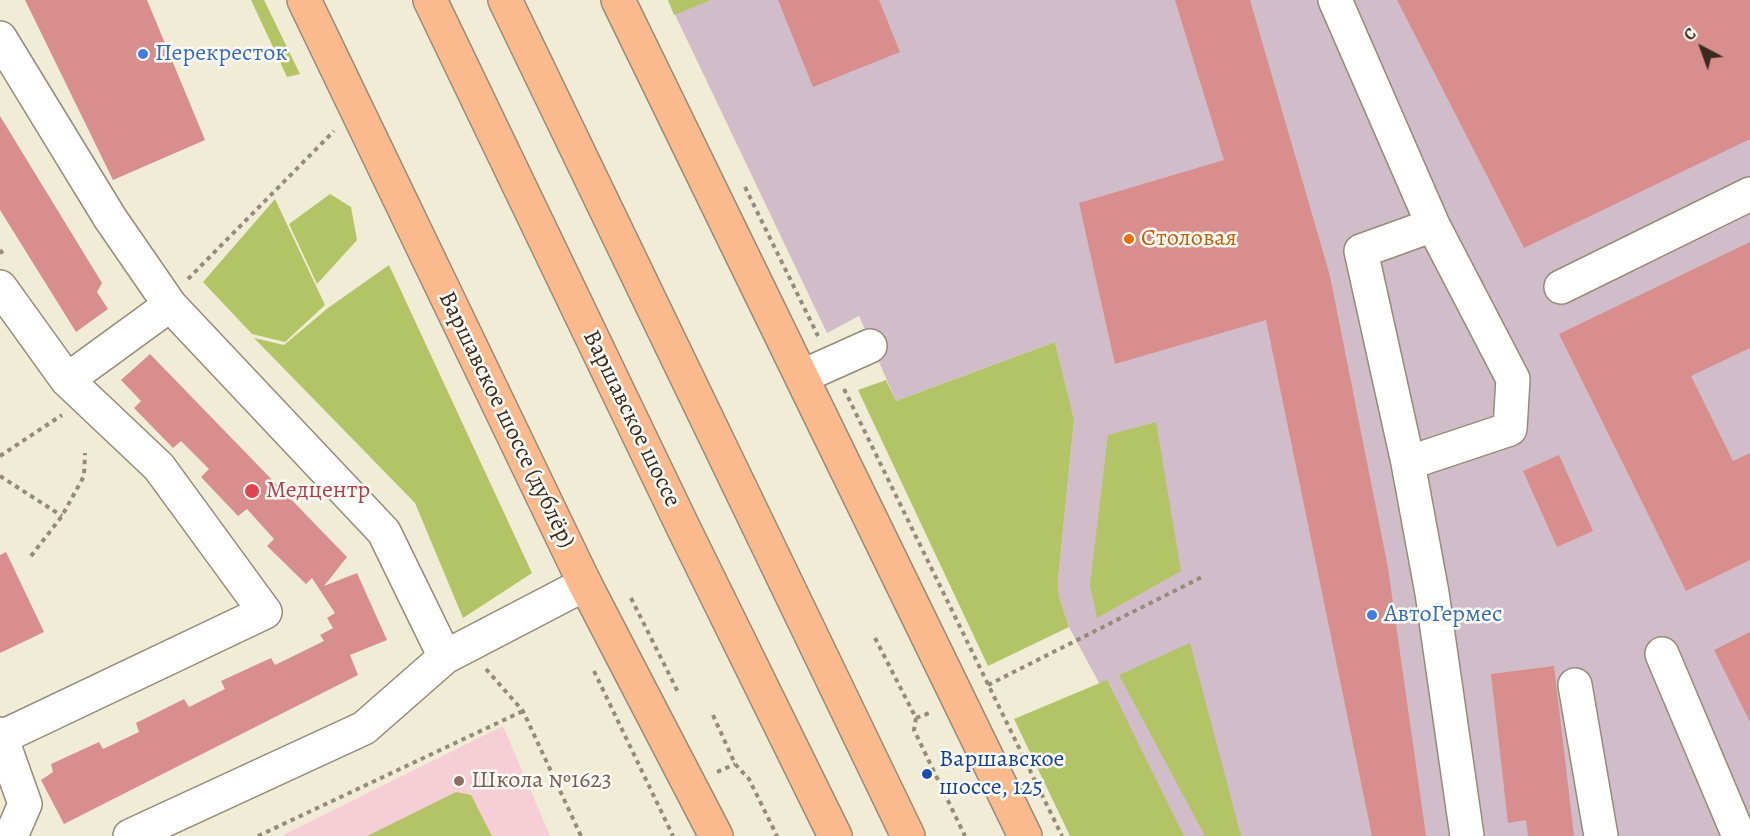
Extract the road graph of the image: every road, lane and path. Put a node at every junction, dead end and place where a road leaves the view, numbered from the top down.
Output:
1 (304, 0) edge
2 (430, 0) edge
3 (505, 0) edge
4 (618, 0) edge
5 (1335, 0) edge
6 (0, 38) edge
7 (339, 126) dead end
8 (1750, 194) edge
9 (1433, 225) junction
10 (0, 287) edge
11 (1561, 287) dead end
12 (170, 305) junction
13 (870, 345) dead end
14 (803, 376) junction
15 (76, 389) junction
16 (85, 453) dead end
17 (0, 456) edge
18 (1408, 463) junction
19 (0, 476) edge
20 (62, 516) junction
21 (31, 556) dead end
22 (1204, 576) dead end
23 (585, 584) junction
24 (631, 597) dead end
25 (875, 638) dead end
26 (455, 652) junction
27 (1662, 654) dead end
28 (593, 669) dead end
29 (1575, 685) dead end
30 (682, 700) dead end
31 (942, 709) dead end
32 (523, 711) junction
33 (713, 715) dead end
34 (916, 718) junction
35 (1, 735) edge
36 (712, 762) dead end
37 (735, 764) junction
38 (11, 836) edge
39 (130, 836) edge
40 (258, 836) edge
41 (582, 836) edge
42 (673, 836) edge
43 (716, 836) edge
44 (777, 836) edge
45 (835, 836) edge
46 (908, 836) edge
47 (965, 836) edge
48 (1025, 836) edge
49 (1062, 836) edge
50 (1467, 836) edge
51 (1601, 836) edge
52 (1739, 836) edge

1 - 23 main road, Варшавское шоссе (дублёр)
2 - 45 main road, Варшавское шоссе
3 - 46 main road
4 - 14 main road
5 - 9 lane
6 - 12 lane
7 - 12 path
8 - 11 lane
9 - 18 lane
9 - 18 lane
10 - 15 lane
12 - 15 lane
12 - 26 lane
13 - 14 lane
14 - 48 main road
15 - 17 path
15 - 35 lane
16 - 20 path
18 - 50 lane
19 - 20 path
20 - 21 path
22 - 49 path
23 - 26 lane
23 - 43 main road, Варшавское шоссе (дублёр)
24 - 30 path
25 - 34 path
26 - 32 path
26 - 39 lane
27 - 52 lane
28 - 42 path
29 - 51 lane
31 - 34 path
32 - 40 path
32 - 41 path
33 - 37 path
34 - 47 path
35 - 38 lane
36 - 37 path
37 - 44 path

